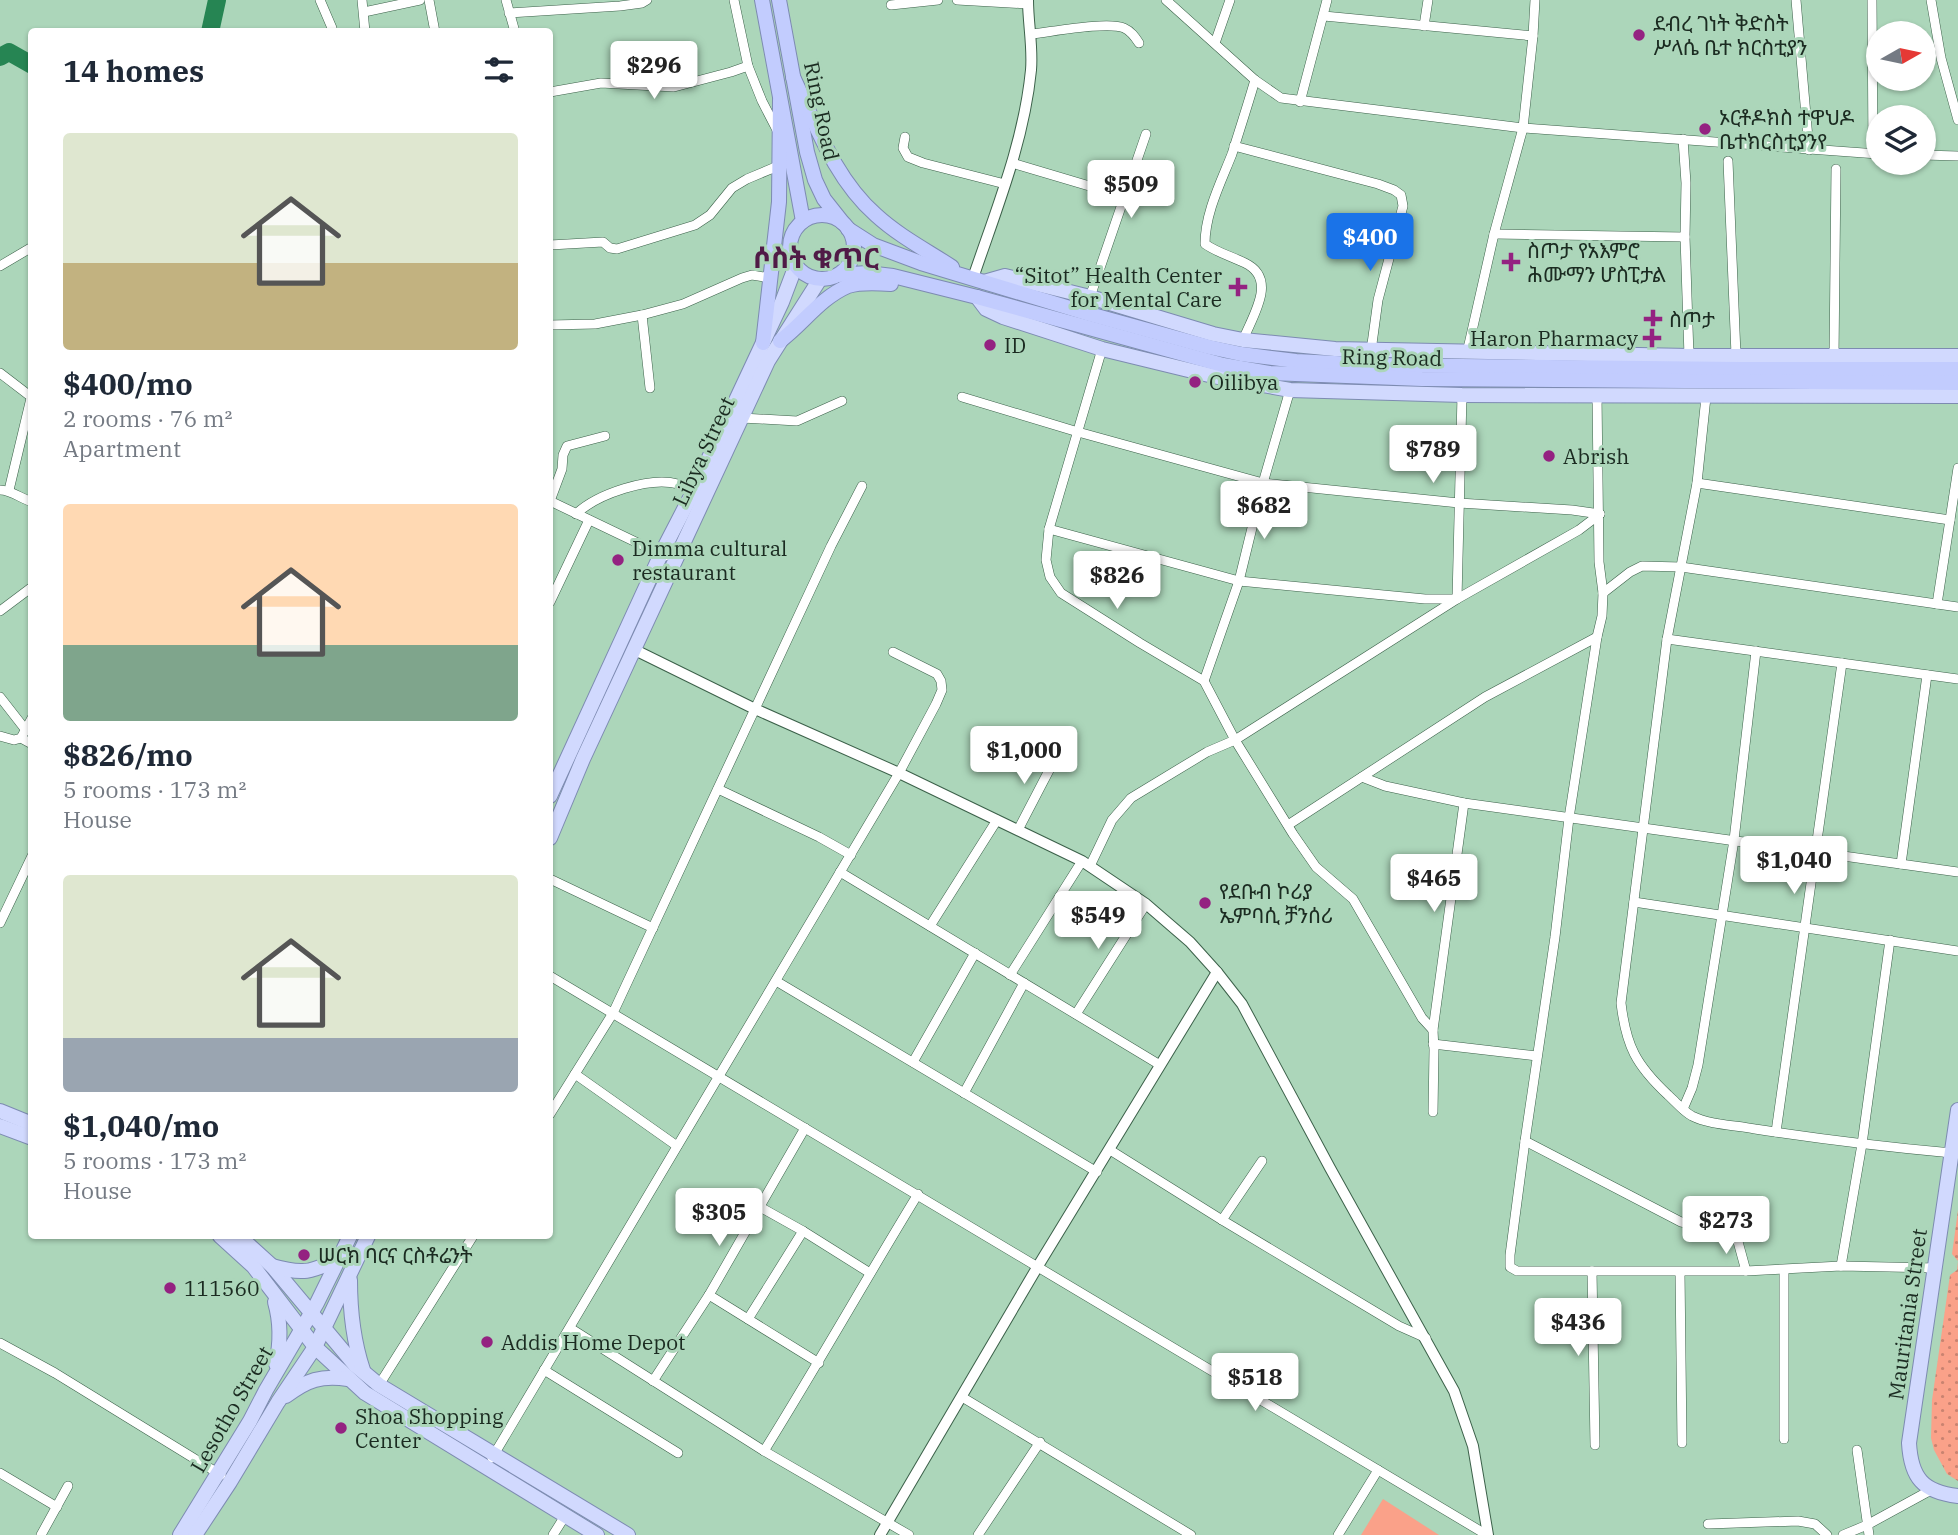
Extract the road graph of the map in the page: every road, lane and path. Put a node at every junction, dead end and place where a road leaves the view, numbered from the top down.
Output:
1 (320, 0) edge
2 (362, 0) edge
3 (420, 0) edge
4 (429, 0) edge
5 (506, 0) edge
6 (647, 0) edge
7 (734, 0) edge
8 (762, 0) edge
9 (779, 0) edge
10 (938, 0) edge
11 (957, 0) edge
12 (1166, 0) edge
13 (1230, 0) edge
14 (1327, 0) edge
15 (1428, 0) edge
16 (1535, 0) edge
17 (1796, 0) edge
18 (1872, 0) edge
19 (1931, 0) edge
20 (1028, 2) edge
21 (891, 5) dead end
22 (364, 12) junction
23 (509, 13) junction
24 (1324, 16) junction
25 (1424, 26) junction
26 (332, 28) dead end
27 (365, 28) edge
28 (434, 28) edge
29 (514, 28) edge
30 (1031, 34) junction
31 (1533, 36) junction
32 (1139, 43) dead end
33 (1215, 43) junction
34 (748, 66) junction
35 (793, 77) junction
36 (1255, 80) junction
37 (553, 91) edge
38 (779, 100) junction
39 (1300, 102) junction
40 (1874, 105) edge
41 (1958, 120) edge
42 (1523, 128) junction
43 (779, 133) junction
44 (1146, 134) dead end
45 (905, 137) dead end
46 (1683, 139) junction
47 (1234, 146) junction
48 (1809, 150) junction
49 (1866, 153) edge
50 (1936, 155) edge
51 (1958, 156) edge
52 (1728, 162) dead end
53 (1012, 163) junction
54 (778, 166) junction
55 (1836, 169) dead end
56 (1005, 184) junction
57 (1123, 196) junction
58 (803, 221) junction
59 (846, 226) junction
60 (1494, 234) junction
61 (1685, 237) junction
62 (553, 245) edge
63 (28, 249) edge
64 (796, 265) junction
65 (0, 266) edge
66 (838, 275) junction
67 (770, 278) junction
68 (820, 279) junction
69 (974, 279) junction
70 (925, 284) junction
71 (977, 297) junction
72 (1090, 297) junction
73 (642, 315) junction
74 (553, 325) edge
75 (1243, 340) junction
76 (780, 341) junction
77 (763, 343) junction
78 (1102, 349) junction
79 (1371, 351) junction
80 (1467, 353) junction
81 (1736, 355) junction
82 (1689, 356) junction
83 (1834, 356) junction
84 (1958, 356) edge
85 (1958, 369) edge
86 (0, 373) edge
87 (1958, 383) edge
88 (650, 388) dead end
89 (1290, 390) junction
90 (28, 393) edge
91 (1462, 395) junction
92 (1597, 395) junction
93 (1958, 396) edge
94 (962, 397) dead end
95 (1706, 397) junction
96 (842, 401) dead end
97 (28, 412) edge
98 (742, 418) junction
99 (1078, 432) junction
100 (606, 436) dead end
101 (1958, 468) edge
102 (1264, 483) junction
103 (1697, 483) junction
104 (862, 486) dead end
105 (4, 490) edge
106 (693, 492) junction
107 (553, 493) edge
108 (28, 501) edge
109 (553, 502) edge
110 (1459, 503) junction
111 (1600, 513) junction
112 (576, 514) junction
113 (589, 520) junction
114 (1950, 520) junction
115 (1049, 529) junction
116 (661, 554) junction
117 (675, 560) junction
118 (1681, 568) junction
119 (1239, 581) junction
120 (28, 590) edge
121 (1603, 593) junction
122 (553, 595) edge
123 (1457, 599) junction
124 (1937, 604) junction
125 (1958, 607) edge
126 (0, 611) edge
127 (1597, 637) junction
128 (1667, 639) junction
129 (635, 650) junction
130 (1756, 651) junction
131 (893, 652) dead end
132 (1842, 663) junction
133 (1927, 675) junction
134 (1958, 679) edge
135 (1204, 681) junction
136 (0, 697) edge
137 (755, 709) junction
138 (28, 725) edge
139 (23, 733) junction
140 (0, 736) edge
141 (28, 739) edge
142 (1235, 740) junction
143 (1057, 755) dead end
144 (900, 773) junction
145 (1362, 777) junction
146 (553, 789) edge
147 (718, 789) junction
148 (1464, 803) junction
149 (1569, 818) junction
150 (997, 820) junction
151 (1288, 825) junction
152 (1642, 827) junction
153 (1018, 830) junction
154 (553, 831) edge
155 (1734, 840) junction
156 (1816, 852) junction
157 (851, 855) junction
158 (1086, 863) junction
159 (1901, 863) junction
160 (28, 864) edge
161 (840, 872) junction
162 (1958, 872) edge
163 (553, 880) edge
164 (1634, 902) junction
165 (1146, 904) junction
166 (1721, 915) junction
167 (0, 922) edge
168 (930, 926) junction
169 (653, 928) junction
170 (1805, 928) junction
171 (1890, 940) junction
172 (1958, 951) edge
173 (975, 953) junction
174 (1217, 972) junction
175 (1010, 975) junction
176 (553, 978) edge
177 (776, 981) junction
178 (1024, 983) junction
179 (613, 1013) junction
180 (1076, 1014) junction
181 (1433, 1030) junction
182 (1433, 1044) junction
183 (1537, 1055) junction
184 (913, 1062) junction
185 (1160, 1065) junction
186 (575, 1074) junction
187 (719, 1076) junction
188 (964, 1093) junction
189 (553, 1109) edge
190 (1683, 1109) junction
191 (1958, 1110) edge
192 (0, 1111) edge
193 (1433, 1112) dead end
194 (28, 1122) edge
195 (0, 1126) edge
196 (806, 1128) junction
197 (1776, 1132) junction
198 (28, 1136) edge
199 (1525, 1141) junction
200 (1862, 1144) junction
201 (677, 1146) junction
202 (1110, 1150) junction
203 (1952, 1153) junction
204 (1262, 1161) dead end
205 (1097, 1172) junction
206 (918, 1194) junction
207 (760, 1207) junction
208 (1222, 1220) junction
209 (803, 1231) junction
210 (223, 1239) edge
211 (242, 1239) edge
212 (349, 1239) edge
213 (367, 1239) edge
214 (471, 1239) edge
215 (339, 1259) junction
216 (272, 1266) junction
217 (1038, 1266) junction
218 (1841, 1266) junction
219 (1936, 1268) junction
220 (1784, 1270) junction
221 (1591, 1271) junction
222 (1746, 1271) junction
223 (1680, 1272) junction
224 (870, 1273) junction
225 (350, 1276) junction
226 (273, 1293) junction
227 (709, 1295) junction
228 (314, 1308) junction
229 (748, 1319) junction
230 (324, 1328) junction
231 (569, 1328) junction
232 (300, 1330) junction
233 (1426, 1338) junction
234 (0, 1343) edge
235 (315, 1347) junction
236 (819, 1363) junction
237 (544, 1370) junction
238 (363, 1371) junction
239 (273, 1378) junction
240 (349, 1379) junction
241 (653, 1381) junction
242 (379, 1385) junction
243 (962, 1397) junction
244 (278, 1402) junction
245 (1784, 1439) dead end
246 (1040, 1443) junction
247 (1682, 1443) dead end
248 (1595, 1445) dead end
249 (1857, 1450) dead end
250 (765, 1451) junction
251 (678, 1452) dead end
252 (490, 1462) junction
253 (1378, 1470) junction
254 (0, 1474) edge
255 (224, 1477) junction
256 (68, 1486) dead end
257 (1931, 1490) junction
258 (1958, 1496) edge
259 (57, 1507) junction
260 (565, 1516) junction
261 (887, 1524) junction
262 (1708, 1524) dead end
263 (1868, 1530) edge
264 (186, 1534) edge
265 (41, 1535) edge
266 (553, 1535) edge
267 (597, 1535) edge
268 (628, 1535) edge
269 (880, 1535) edge
270 (909, 1535) edge
271 (978, 1535) edge
272 (1191, 1535) edge
273 (1338, 1535) edge
274 (1488, 1535) edge
275 (1827, 1535) edge
276 (1843, 1535) edge

1 - 26 street
2 - 22 street
3 - 22 street
4 - 28 street
5 - 23 street
6 - 23 street
7 - 34 street
8 - 38 highway, Ring Road
9 - 35 highway, Ring Road
10 - 21 street
11 - 20 street
12 - 33 street
13 - 33 street
14 - 24 street
15 - 25 street
16 - 31 street
17 - 48 street
18 - 40 street
19 - 41 street
20 - 30 street
22 - 27 street
23 - 29 street
24 - 25 street
24 - 39 street
25 - 31 street
30 - 32 street
30 - 53 street
31 - 42 street
33 - 36 street
34 - 37 street
34 - 43 street
35 - 59 highway, Ring Road
35 - 69 highway
36 - 39 street
36 - 47 street
38 - 43 highway
38 - 58 highway, Ring Road
39 - 42 street
42 - 46 street
42 - 60 street
43 - 54 highway
44 - 57 street
45 - 56 street
46 - 48 street
46 - 61 street
47 - 75 street
47 - 79 street
48 - 49 street
50 - 51 street
52 - 81 street
53 - 56 street
53 - 57 street
54 - 62 street
54 - 67 highway
55 - 83 street
56 - 69 street
57 - 72 street
58 - 59 highway
58 - 64 highway
59 - 66 highway
59 - 69 highway, Ring Road
60 - 61 street
60 - 80 street
61 - 82 street
63 - 65 street
64 - 68 highway
64 - 77 main road, Libya Street
66 - 68 highway
66 - 70 highway, Ring Road
67 - 73 street
67 - 77 highway
68 - 76 main road, Libya Street
69 - 72 main road
69 - 85 highway, Ring Road
70 - 71 highway, Ring Road
70 - 76 highway
71 - 78 main road
71 - 87 highway, Ring Road
72 - 75 main road
73 - 74 street
73 - 88 street
75 - 79 main road
76 - 98 main road, Libya Street
77 - 106 main road, Libya Street
78 - 89 main road
78 - 99 street
79 - 80 main road
80 - 82 main road
81 - 82 main road
81 - 83 main road
83 - 84 main road
86 - 90 street
89 - 91 main road
89 - 102 street
91 - 92 main road
91 - 110 street
92 - 95 main road
92 - 111 street
93 - 95 main road
94 - 99 street
95 - 103 street
96 - 98 street
97 - 105 street
98 - 117 main road, Libya Street
99 - 102 street
99 - 115 street
100 - 107 street
101 - 114 street
102 - 110 street
102 - 119 street
103 - 114 street
103 - 118 street
104 - 137 street
105 - 108 street
106 - 112 street
106 - 116 main road, Libya Street
109 - 112 street
110 - 111 street
110 - 123 street
111 - 121 street
111 - 123 street
112 - 113 street
113 - 116 street
113 - 122 street
114 - 124 street
115 - 119 street
115 - 135 street
116 - 117 street
116 - 146 main road, Libya Street
117 - 129 main road, Libya Street
118 - 121 street
118 - 124 street
118 - 128 street
119 - 123 street
119 - 135 street
120 - 126 street
121 - 127 street
123 - 142 street
124 - 125 street
127 - 145 street
127 - 149 street
128 - 130 street
128 - 152 street
129 - 137 street
129 - 154 main road, Libya Street
130 - 132 street
130 - 155 street
131 - 144 street
132 - 133 street
132 - 156 street
133 - 134 street
133 - 159 street
135 - 142 street
136 - 139 street
137 - 144 street
137 - 147 street
138 - 139 street
139 - 140 street
139 - 141 street
142 - 151 street
142 - 158 street
143 - 153 street
144 - 150 street
144 - 157 street
145 - 148 street
145 - 151 street
147 - 157 street
147 - 169 street
148 - 149 street
148 - 181 street
149 - 152 street
149 - 183 street
150 - 153 street
150 - 168 street
151 - 181 street
152 - 155 street
152 - 164 street
153 - 158 street
155 - 156 street
155 - 166 street
156 - 159 street
156 - 170 street
157 - 161 street
158 - 165 street
158 - 175 street
159 - 162 street
160 - 167 street
161 - 168 street
161 - 177 street
163 - 169 street
164 - 166 street
164 - 190 street
165 - 174 street
165 - 180 street
166 - 170 street
166 - 190 street
168 - 173 street
169 - 179 street
170 - 171 street
170 - 197 street
171 - 172 street
171 - 200 street
173 - 175 street
173 - 184 street
174 - 185 street
174 - 233 street
175 - 178 street
176 - 179 street
177 - 184 street
177 - 187 street
178 - 180 street
178 - 188 street
179 - 186 street
179 - 187 street
180 - 185 street
181 - 182 street
182 - 183 street
182 - 193 street
183 - 199 street
184 - 188 street
185 - 202 street
186 - 189 street
186 - 201 street
187 - 196 street
187 - 201 street
188 - 205 street
190 - 197 street
191 - 203 main road, Mauritania Street
192 - 194 main road
195 - 198 main road
196 - 206 street
196 - 207 street
197 - 200 street
199 - 221 street
199 - 222 street
200 - 203 street
200 - 218 street
201 - 231 street
202 - 205 street
202 - 208 street
203 - 219 main road, Mauritania Street
204 - 208 street
205 - 217 street
206 - 217 street
206 - 224 street
207 - 209 street
207 - 227 street
208 - 233 street
209 - 224 street
209 - 229 street
210 - 226 main road
211 - 216 main road
212 - 215 main road
213 - 225 main road
214 - 242 street
215 - 216 main road
215 - 228 main road
216 - 228 main road
217 - 243 street
217 - 253 street
218 - 219 street
218 - 220 street
219 - 257 main road, Mauritania Street
220 - 222 street
220 - 245 street
221 - 223 street
221 - 248 street
222 - 223 street
223 - 247 street
224 - 236 street
225 - 230 main road
225 - 238 main road
226 - 232 main road
226 - 239 main road
227 - 229 street
227 - 241 street
228 - 230 main road
228 - 232 main road, Lesotho Street
229 - 236 street
230 - 235 main road
230 - 238 main road
231 - 237 street
231 - 241 street
232 - 235 main road
232 - 239 main road, Lesotho Street
233 - 274 street
234 - 255 street
235 - 240 main road
235 - 244 main road, Lesotho Street
236 - 250 street
237 - 251 street
237 - 252 street
238 - 242 main road
239 - 255 main road, Lesotho Street
240 - 244 main road
240 - 252 main road
241 - 250 street
242 - 252 main road
243 - 246 street
243 - 261 street
244 - 255 main road, Lesotho Street
246 - 271 street
246 - 272 street
249 - 263 street
250 - 261 street
252 - 260 main road
252 - 268 main road
253 - 273 street
253 - 274 street
254 - 259 street
255 - 264 main road, Lesotho Street
256 - 259 street
257 - 258 main road
257 - 263 street
259 - 265 street
260 - 266 street
260 - 267 main road
261 - 269 street
261 - 270 street
262 - 275 street
263 - 276 street

